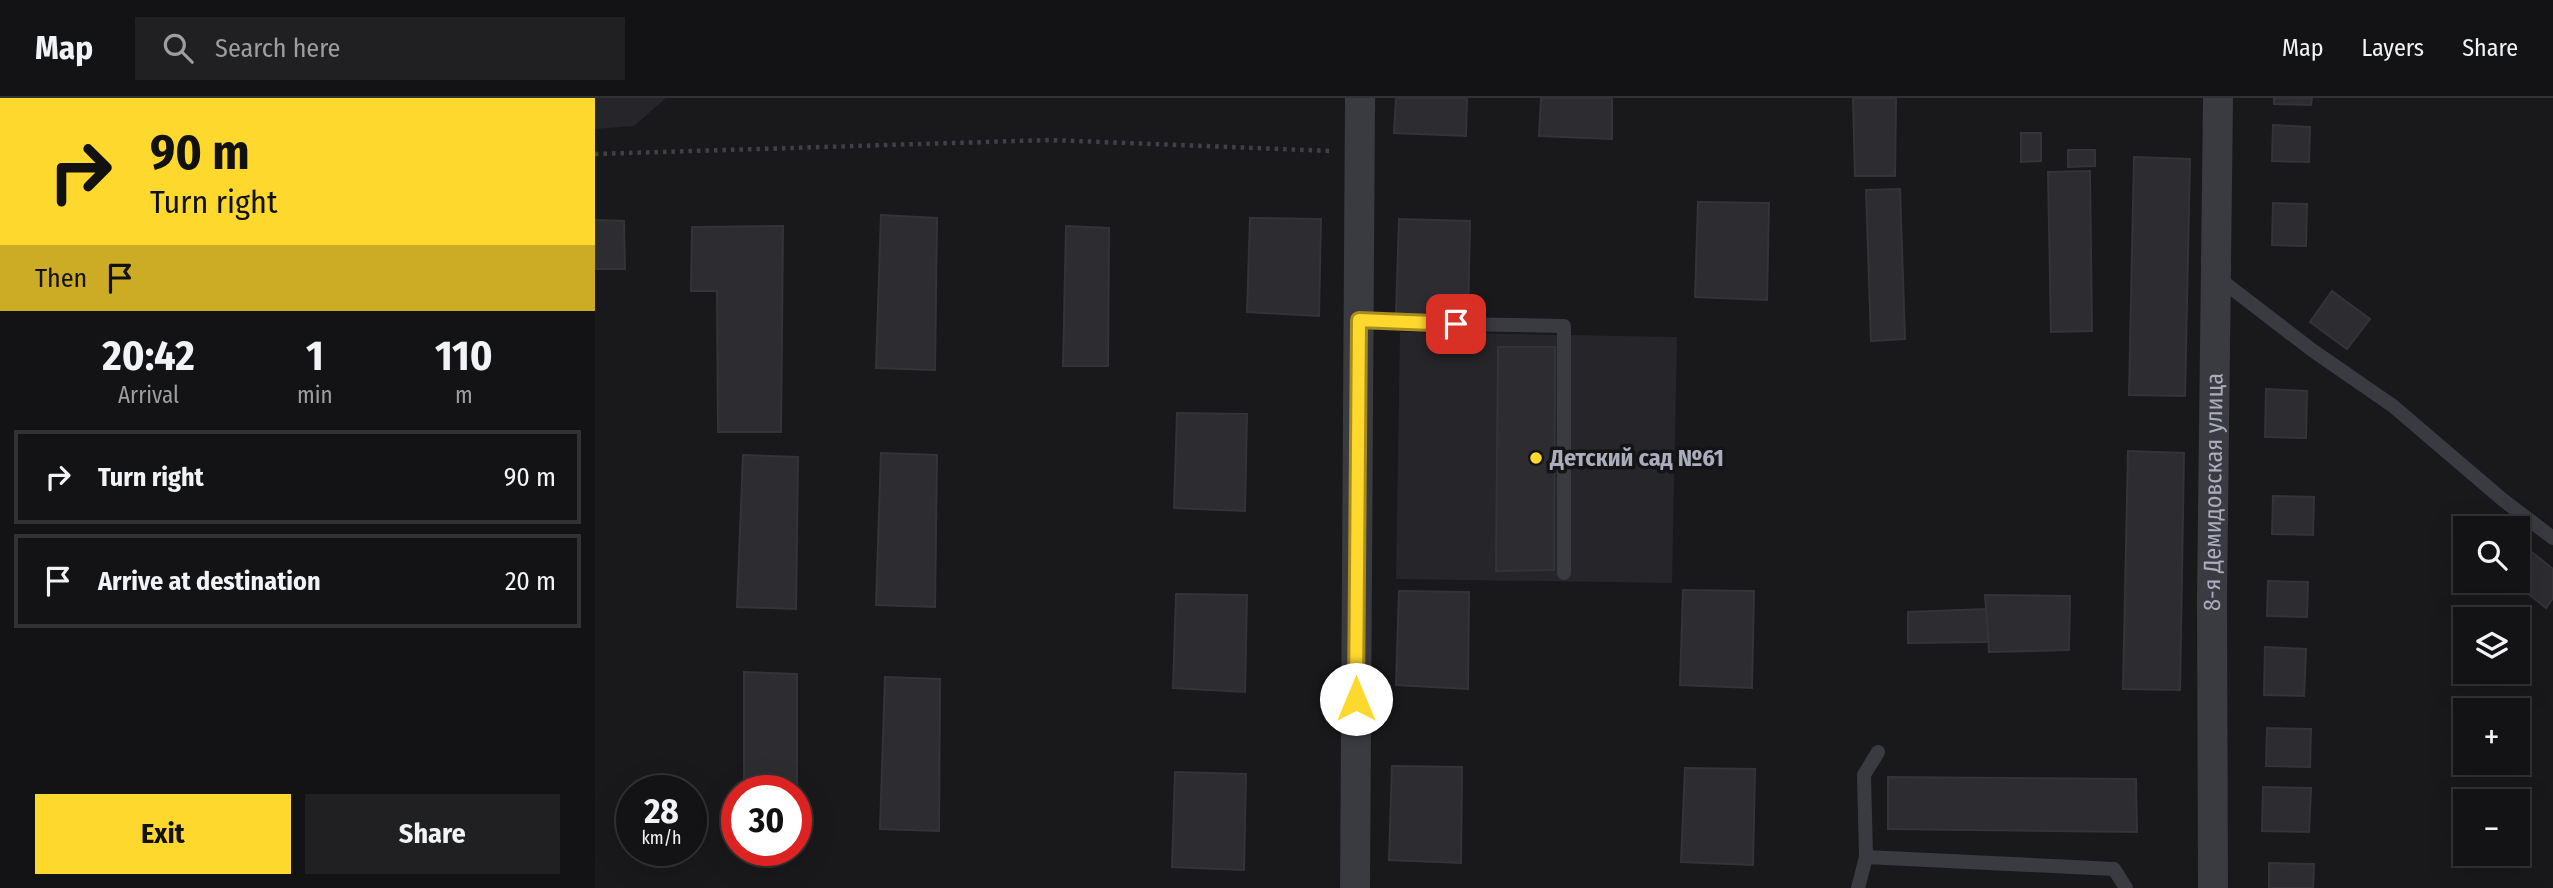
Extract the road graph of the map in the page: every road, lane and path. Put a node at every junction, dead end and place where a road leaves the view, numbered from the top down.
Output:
1 (1360, 98) edge
2 (2218, 98) edge
3 (1360, 152) junction
4 (595, 154) edge
5 (2216, 276) junction
6 (1359, 320) junction
7 (2553, 538) edge
8 (1564, 573) dead end
9 (1878, 752) dead end
10 (1866, 857) junction
11 (1355, 888) edge
12 (1858, 888) edge
13 (2126, 888) edge
14 (2213, 888) edge

1 - 3 street
2 - 5 street, 8-я Демидовская улица
3 - 4 path
3 - 6 street
5 - 7 lane
5 - 14 street, 8-я Демидовская улица
6 - 8 lane
6 - 11 street
9 - 10 lane
10 - 12 lane
10 - 13 lane

